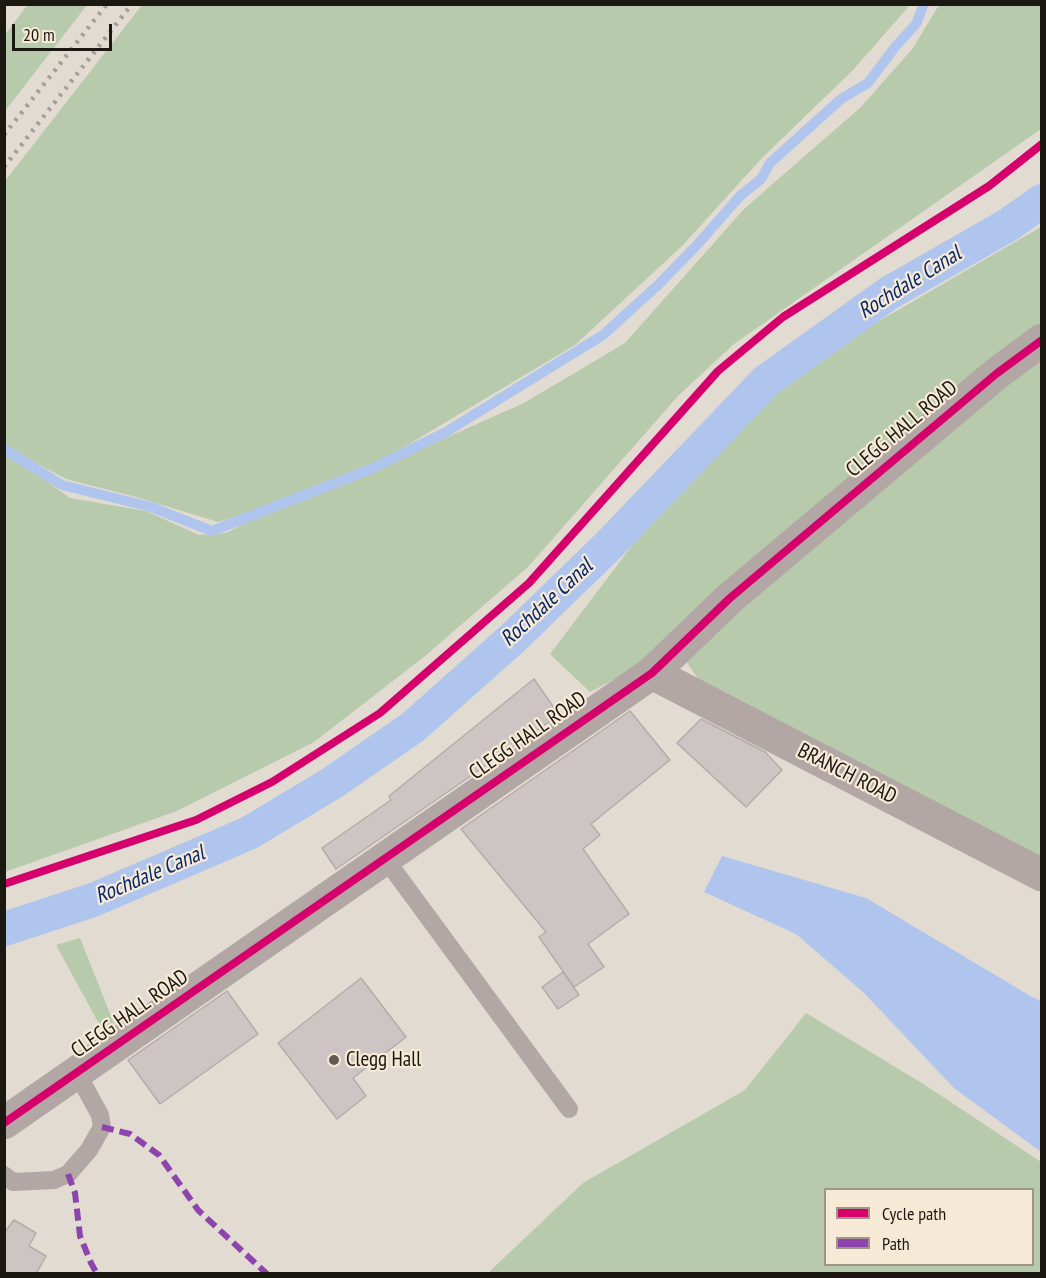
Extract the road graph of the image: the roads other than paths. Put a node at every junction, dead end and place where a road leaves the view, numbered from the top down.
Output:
1 (1041, 340) edge
2 (652, 673) junction
3 (384, 857) junction
4 (1041, 875) edge
5 (77, 1073) junction
6 (569, 1109) dead end
7 (4, 1123) edge
8 (4, 1175) edge

1 - 2 street, CLEGG HALL ROAD
2 - 3 street, CLEGG HALL ROAD
2 - 4 street, BRANCH ROAD
3 - 5 street, CLEGG HALL ROAD
3 - 6 lane
5 - 7 street, CLEGG HALL ROAD
5 - 8 lane

